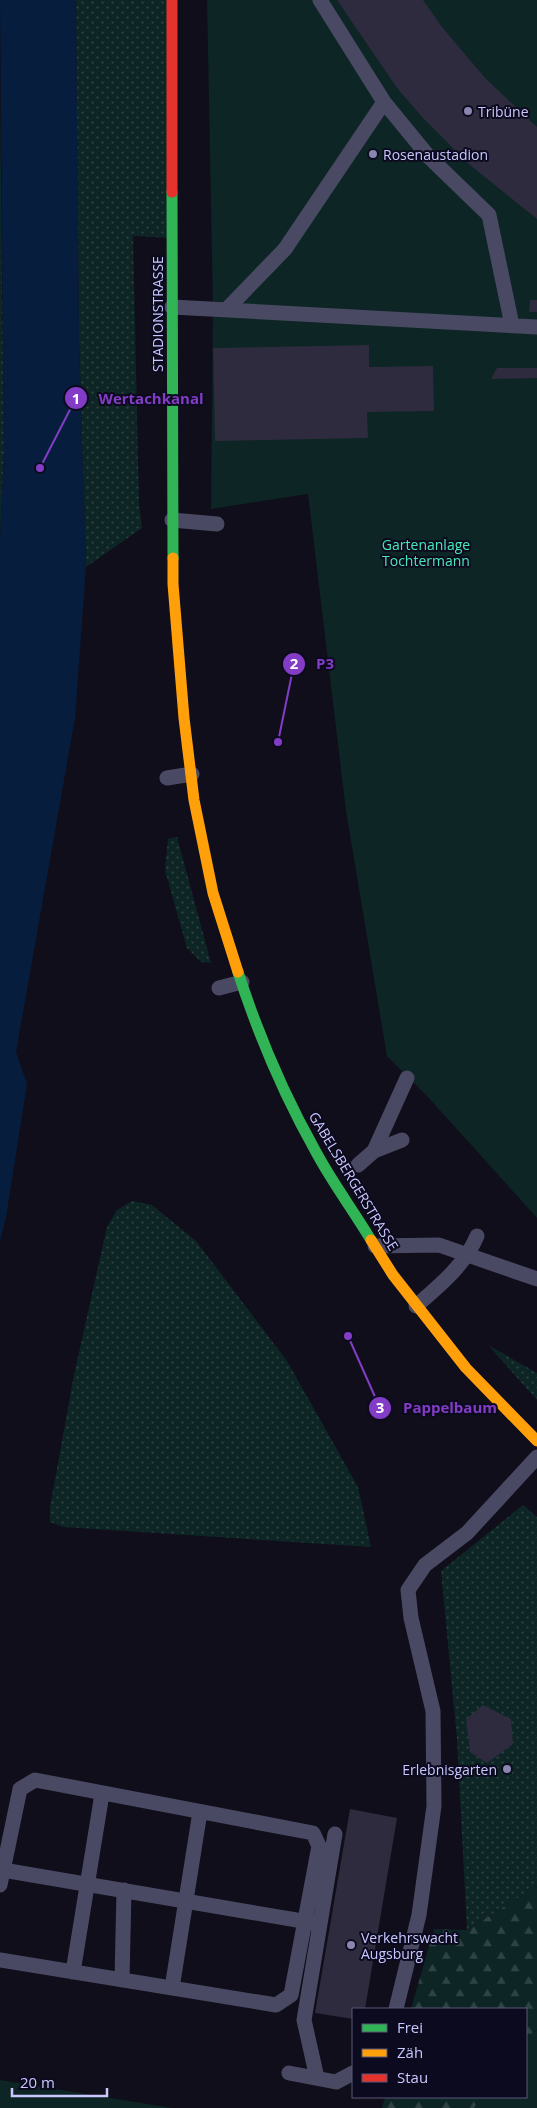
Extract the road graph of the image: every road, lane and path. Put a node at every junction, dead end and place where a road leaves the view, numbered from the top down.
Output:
1 (172, 0) edge
2 (320, 0) edge
3 (384, 102) junction
4 (172, 307) junction
5 (226, 309) junction
6 (512, 325) junction
7 (537, 327) edge
8 (172, 520) junction
9 (217, 524) dead end
10 (184, 718) joint
11 (192, 774) junction
12 (167, 778) dead end
13 (242, 982) junction
14 (219, 988) dead end
15 (407, 1078) dead end
16 (402, 1140) dead end
17 (374, 1151) junction
18 (358, 1164) dead end
19 (477, 1236) dead end
20 (374, 1246) junction
21 (468, 1255) junction
22 (537, 1279) edge
23 (416, 1306) junction
24 (537, 1441) edge
25 (537, 1457) edge
26 (102, 1794) junction
27 (200, 1812) junction
28 (335, 1834) dead end
29 (2, 1878) edge
30 (88, 1884) junction
31 (124, 1890) junction
32 (186, 1902) junction
33 (312, 1923) junction
34 (0, 1960) edge
35 (73, 1972) junction
36 (122, 1980) junction
37 (172, 1988) junction
38 (396, 2008) edge
39 (289, 2073) dead end
40 (352, 2074) edge
41 (317, 2078) junction

1 - 4 street, STADIONSTRASSE
2 - 3 lane
3 - 5 lane
3 - 6 lane
4 - 5 lane
4 - 8 street, STADIONSTRASSE
5 - 6 lane
6 - 7 lane
8 - 9 lane
8 - 10 street, STADIONSTRASSE
10 - 11 street, GABELSBERGERSTRASSE
11 - 12 lane
11 - 13 street, GABELSBERGERSTRASSE
13 - 14 lane
13 - 20 street, GABELSBERGERSTRASSE
15 - 17 lane
16 - 17 lane
17 - 18 lane
19 - 21 lane
20 - 21 lane
20 - 23 street, GABELSBERGERSTRASSE
21 - 22 lane
21 - 23 lane
23 - 24 street, GABELSBERGERSTRASSE
25 - 38 lane
26 - 27 lane
26 - 29 lane
26 - 30 lane
27 - 32 lane
27 - 33 lane
28 - 33 lane
29 - 30 lane
30 - 31 lane
30 - 35 lane
31 - 32 lane
31 - 36 lane
32 - 33 lane
32 - 37 lane
33 - 37 lane
33 - 41 lane
34 - 35 lane
35 - 36 lane
36 - 37 lane
39 - 41 lane
40 - 41 lane

